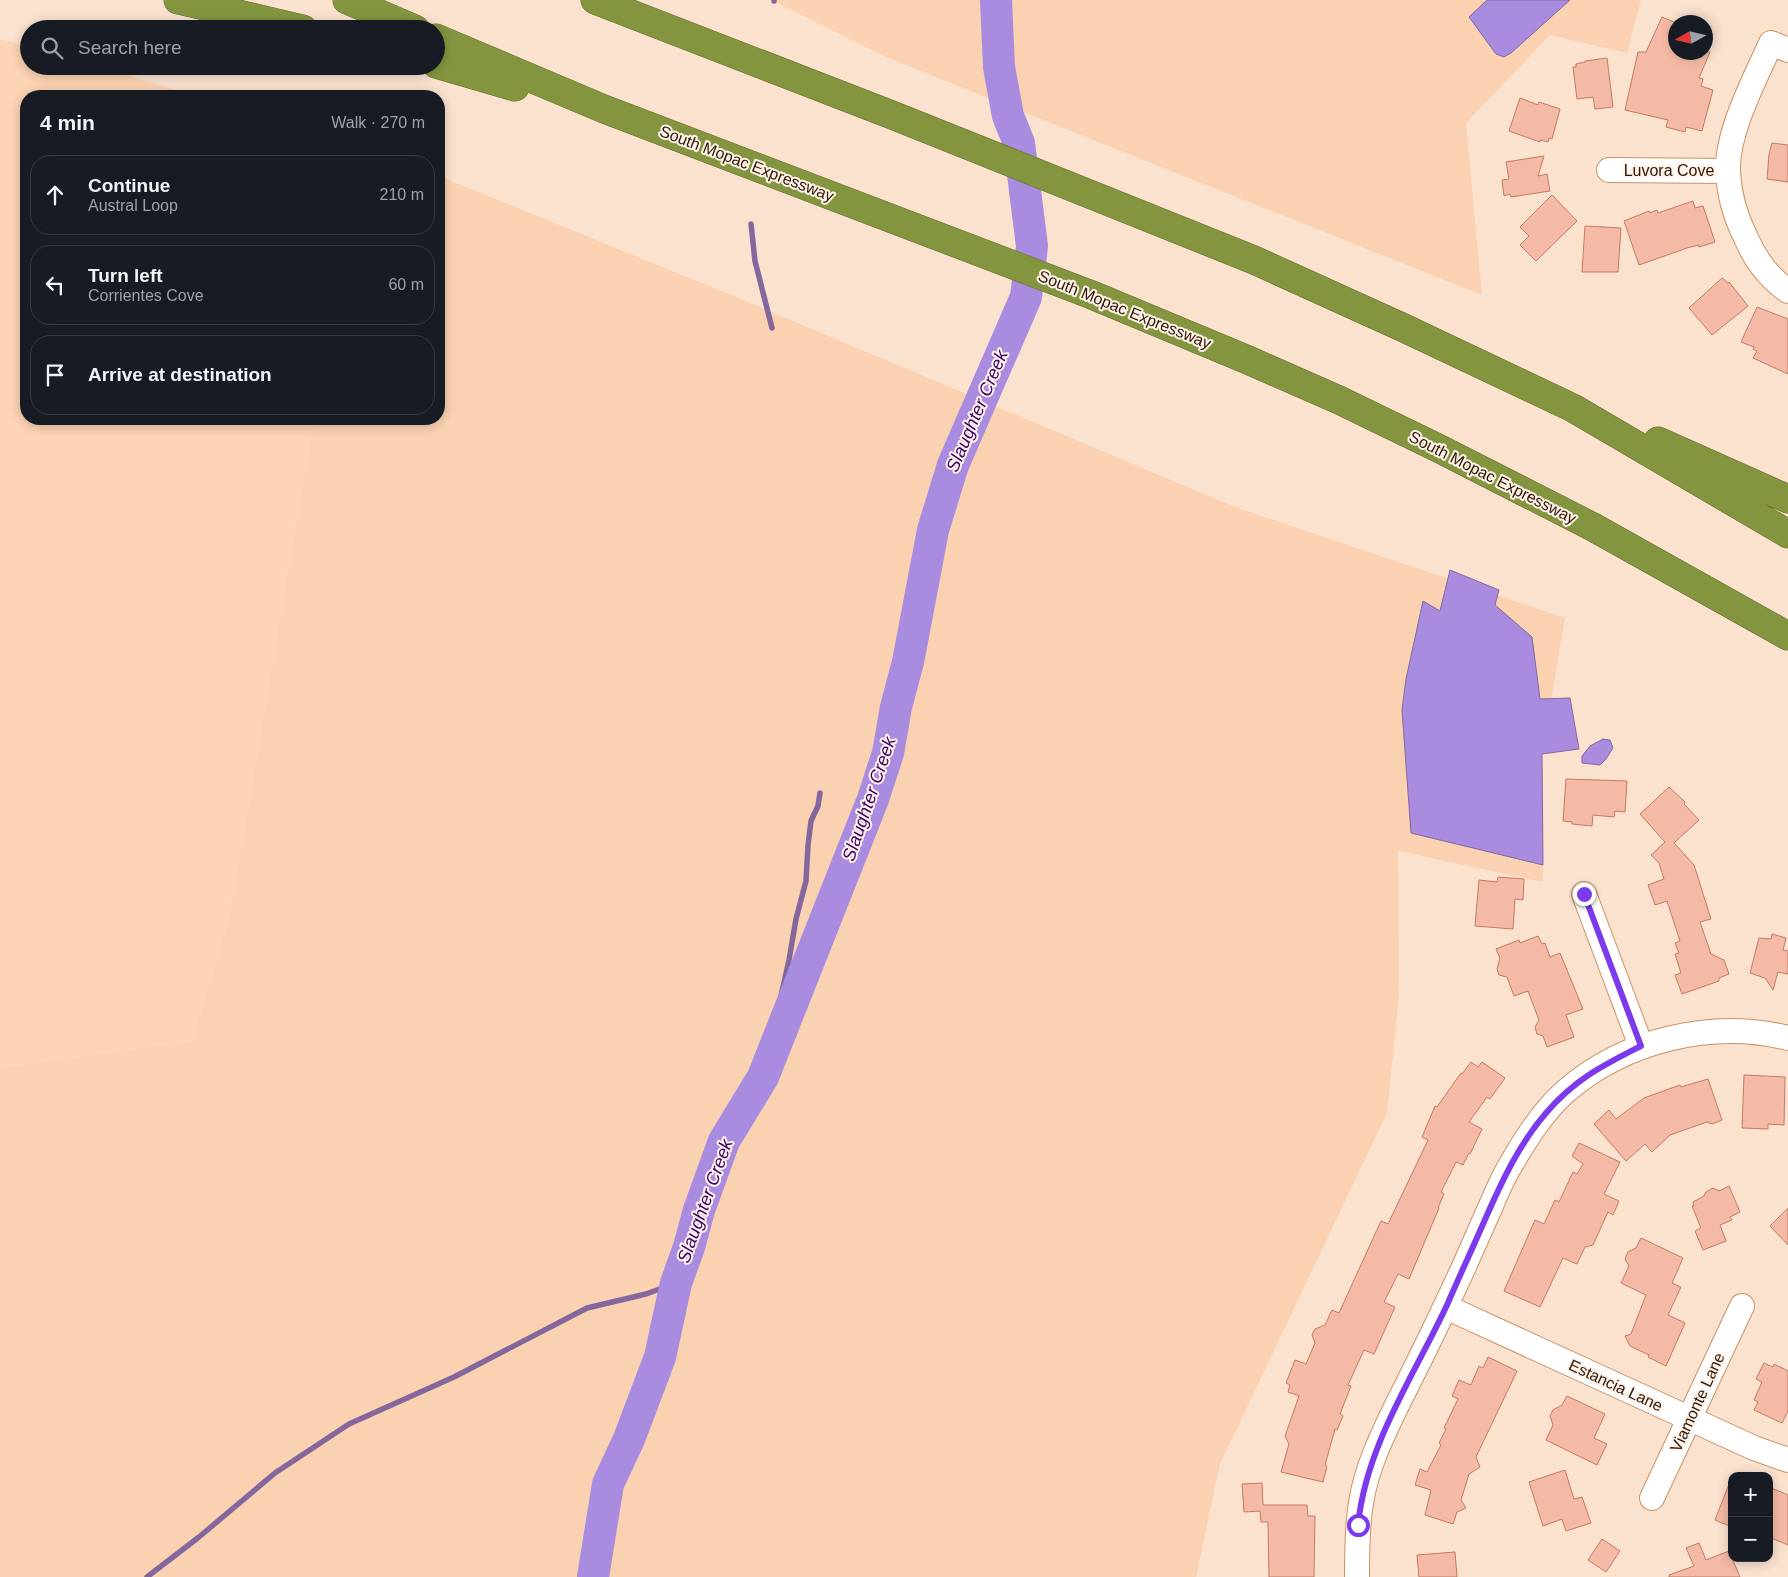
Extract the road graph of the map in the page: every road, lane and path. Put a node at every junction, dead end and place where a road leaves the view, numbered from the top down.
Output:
1 (178, 0) edge
2 (347, 0) edge
3 (595, 0) edge
4 (617, 0) edge
5 (264, 20) edge
6 (394, 20) edge
7 (663, 26) junction
8 (445, 42) edge
9 (1779, 47) edge
10 (445, 67) edge
11 (604, 109) junction
12 (1609, 170) dead end
13 (1728, 171) junction
14 (1788, 291) edge
15 (1573, 408) junction
16 (1788, 499) edge
17 (1788, 534) edge
18 (1742, 610) junction
19 (1788, 636) edge
20 (1788, 646) edge
21 (1584, 894) dead end
22 (1788, 1038) edge
23 (1641, 1046) junction
24 (1742, 1306) dead end
25 (1446, 1307) junction
26 (1689, 1419) junction
27 (1788, 1460) edge
28 (1652, 1498) dead end
29 (1357, 1577) edge

1 - 5 highway
2 - 6 highway
3 - 7 highway
4 - 7 highway
7 - 15 highway
8 - 11 highway, South Mopac Expressway
9 - 13 street
10 - 11 highway
11 - 18 highway, South Mopac Expressway
12 - 13 street, Luvora Cove
13 - 14 street
15 - 16 highway
15 - 17 highway
18 - 19 highway, South Mopac Expressway
18 - 20 highway
21 - 23 street
22 - 23 street
23 - 25 street
24 - 26 street, Viamonte Lane
25 - 26 street, Estancia Lane
25 - 29 street
26 - 27 street, Estancia Lane
26 - 28 street, Viamonte Lane

